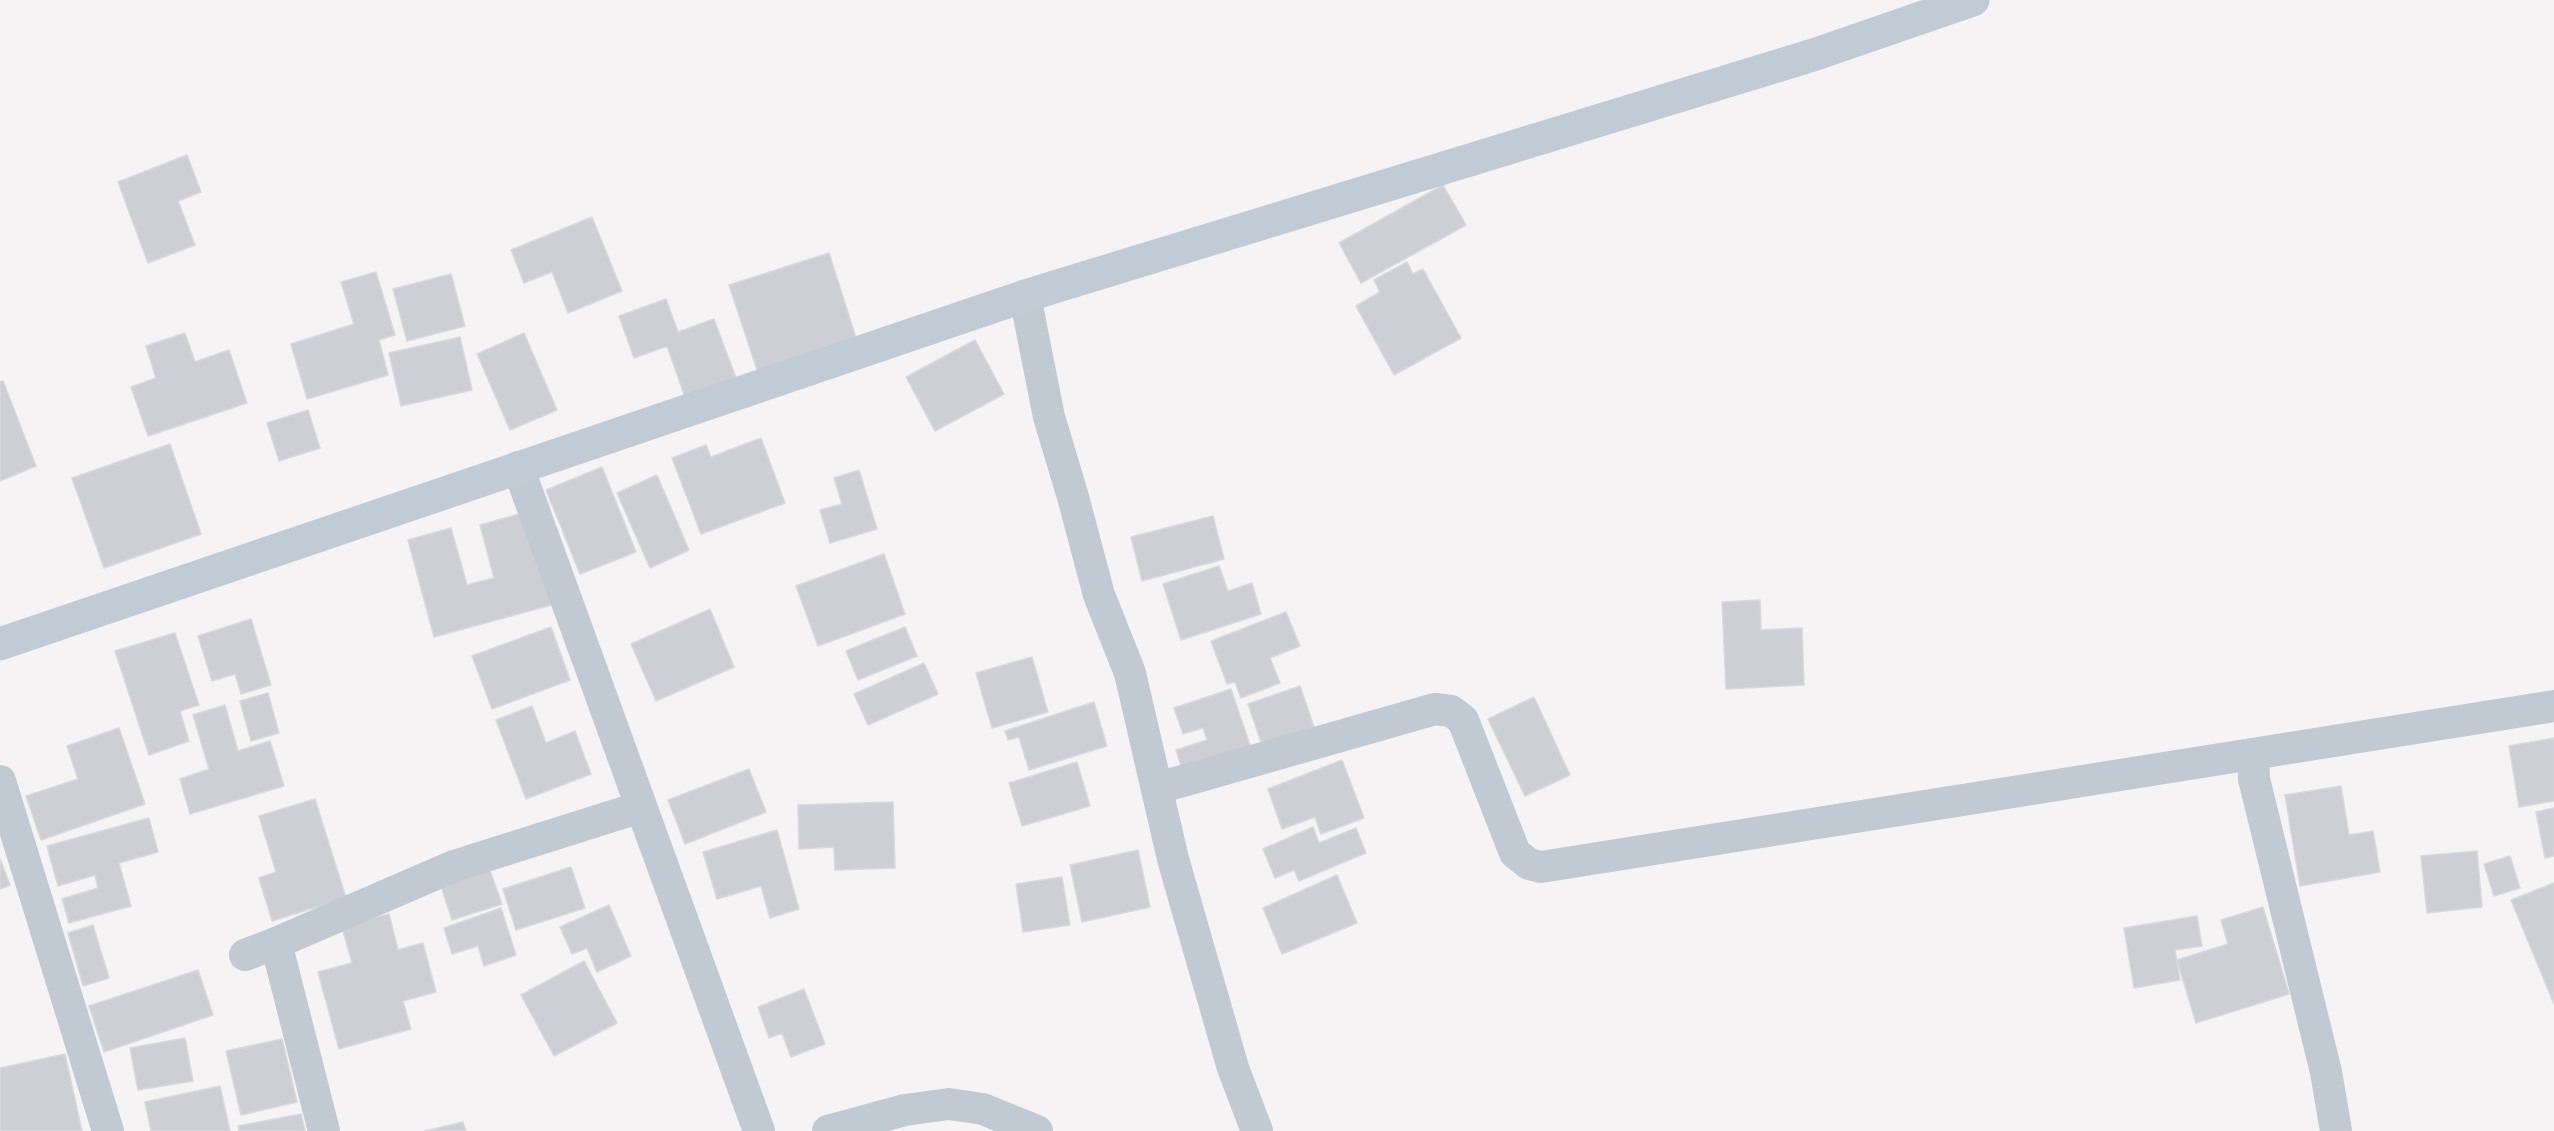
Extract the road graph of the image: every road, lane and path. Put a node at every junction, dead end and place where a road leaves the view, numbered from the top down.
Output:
1 (1973, 0) edge
2 (1025, 296) junction
3 (518, 467) junction
4 (0, 644) edge
5 (2554, 706) edge
6 (2253, 754) junction
7 (0, 781) edge
8 (1158, 788) junction
9 (641, 807) junction
10 (276, 944) junction
11 (245, 955) dead end
12 (108, 1131) edge
13 (324, 1131) edge
14 (759, 1131) edge
15 (828, 1131) edge
16 (1037, 1131) edge
17 (1257, 1131) edge
18 (2336, 1131) edge

1 - 2 street
2 - 3 street
2 - 8 street
3 - 4 street
3 - 9 street
5 - 6 street
6 - 8 street
6 - 18 street
7 - 12 street
8 - 17 street
9 - 10 street
9 - 14 street
10 - 11 street
10 - 13 street
15 - 16 street

